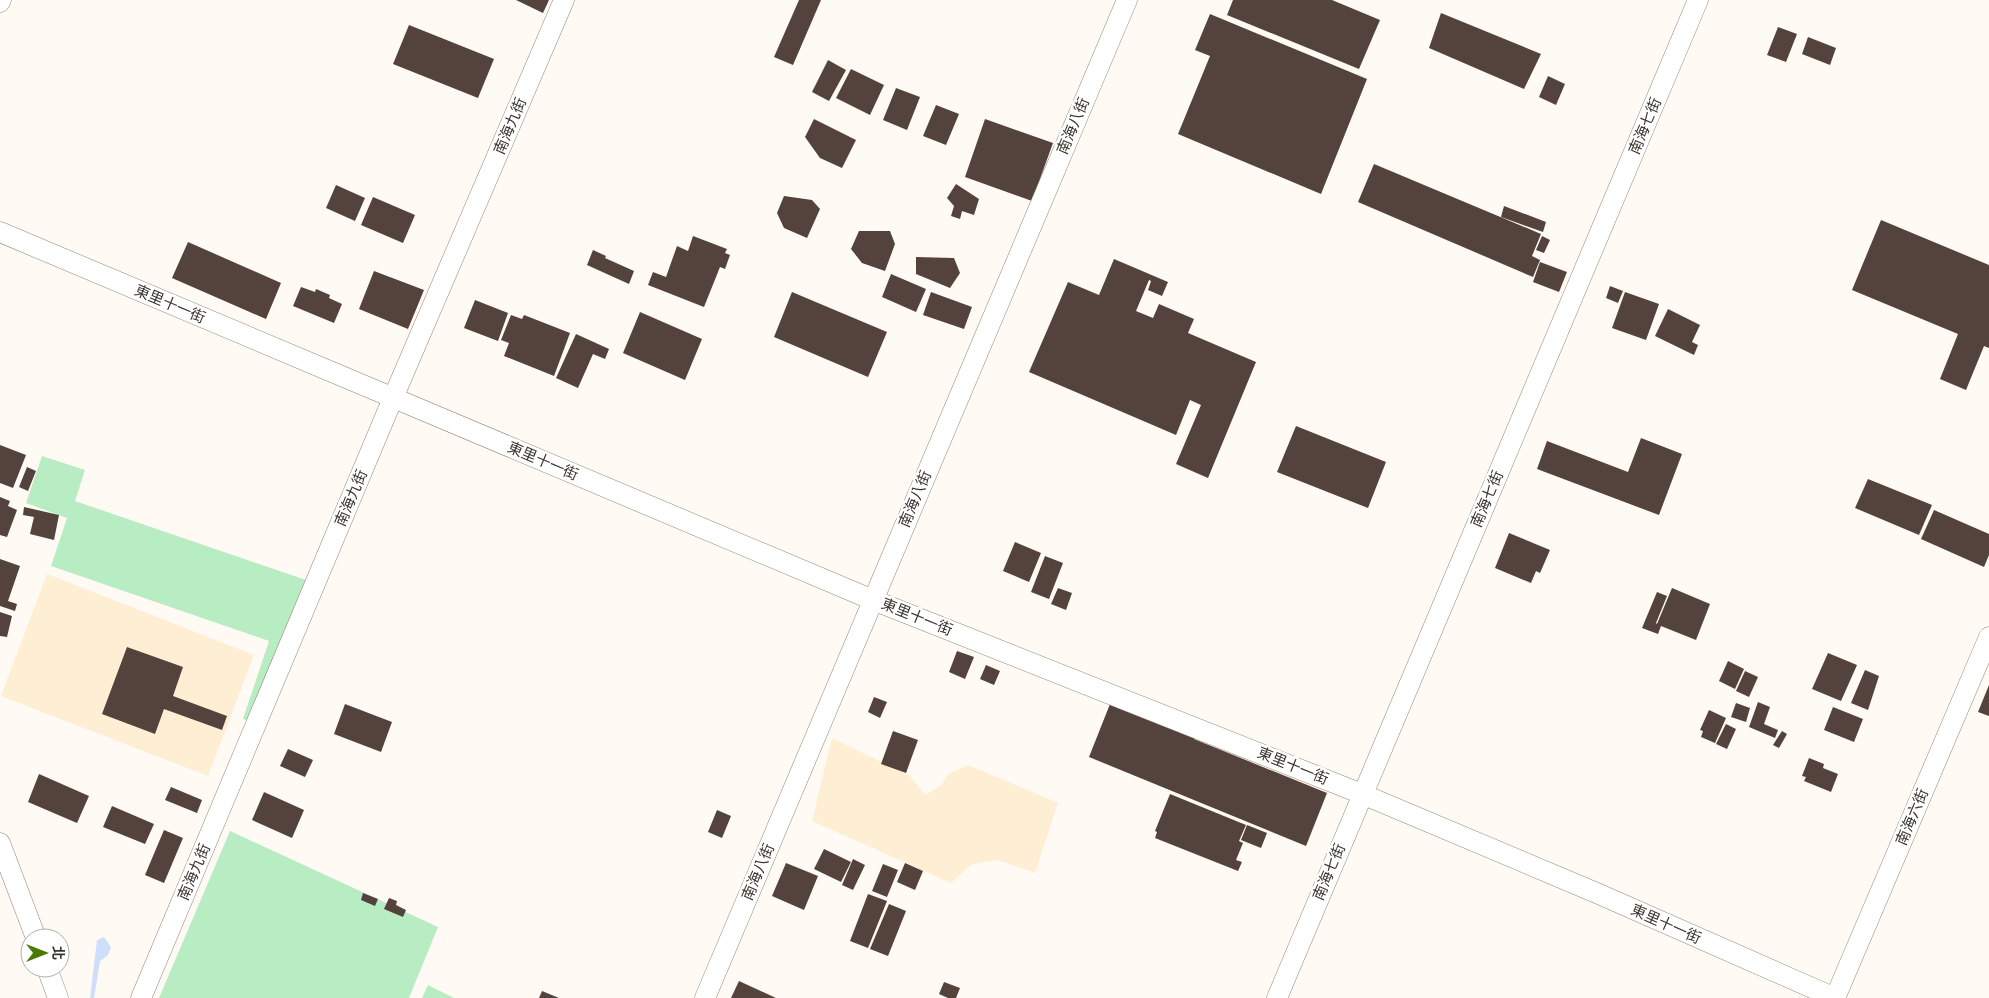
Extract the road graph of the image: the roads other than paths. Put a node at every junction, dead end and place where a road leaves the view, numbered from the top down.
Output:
1 (564, 0) edge
2 (1127, 0) edge
3 (1698, 0) edge
4 (0, 232) edge
5 (393, 398) junction
6 (873, 600) junction
7 (1989, 637) edge
8 (1362, 794) junction
9 (0, 843) edge
10 (32, 928) edge
11 (51, 978) edge
12 (58, 998) edge
13 (141, 998) edge
14 (705, 998) edge
15 (1277, 998) edge
16 (1835, 998) edge

1 - 5 street, 南海九街
2 - 6 street, 南海八街
3 - 8 street, 南海七街
4 - 5 street, 東里十一街
5 - 6 street, 東里十一街
5 - 13 street, 南海九街
6 - 8 street, 東里十一街
6 - 14 street, 南海八街
7 - 16 street, 南海六街
8 - 15 street, 南海七街
8 - 16 street, 東里十一街
9 - 10 street
11 - 12 street

